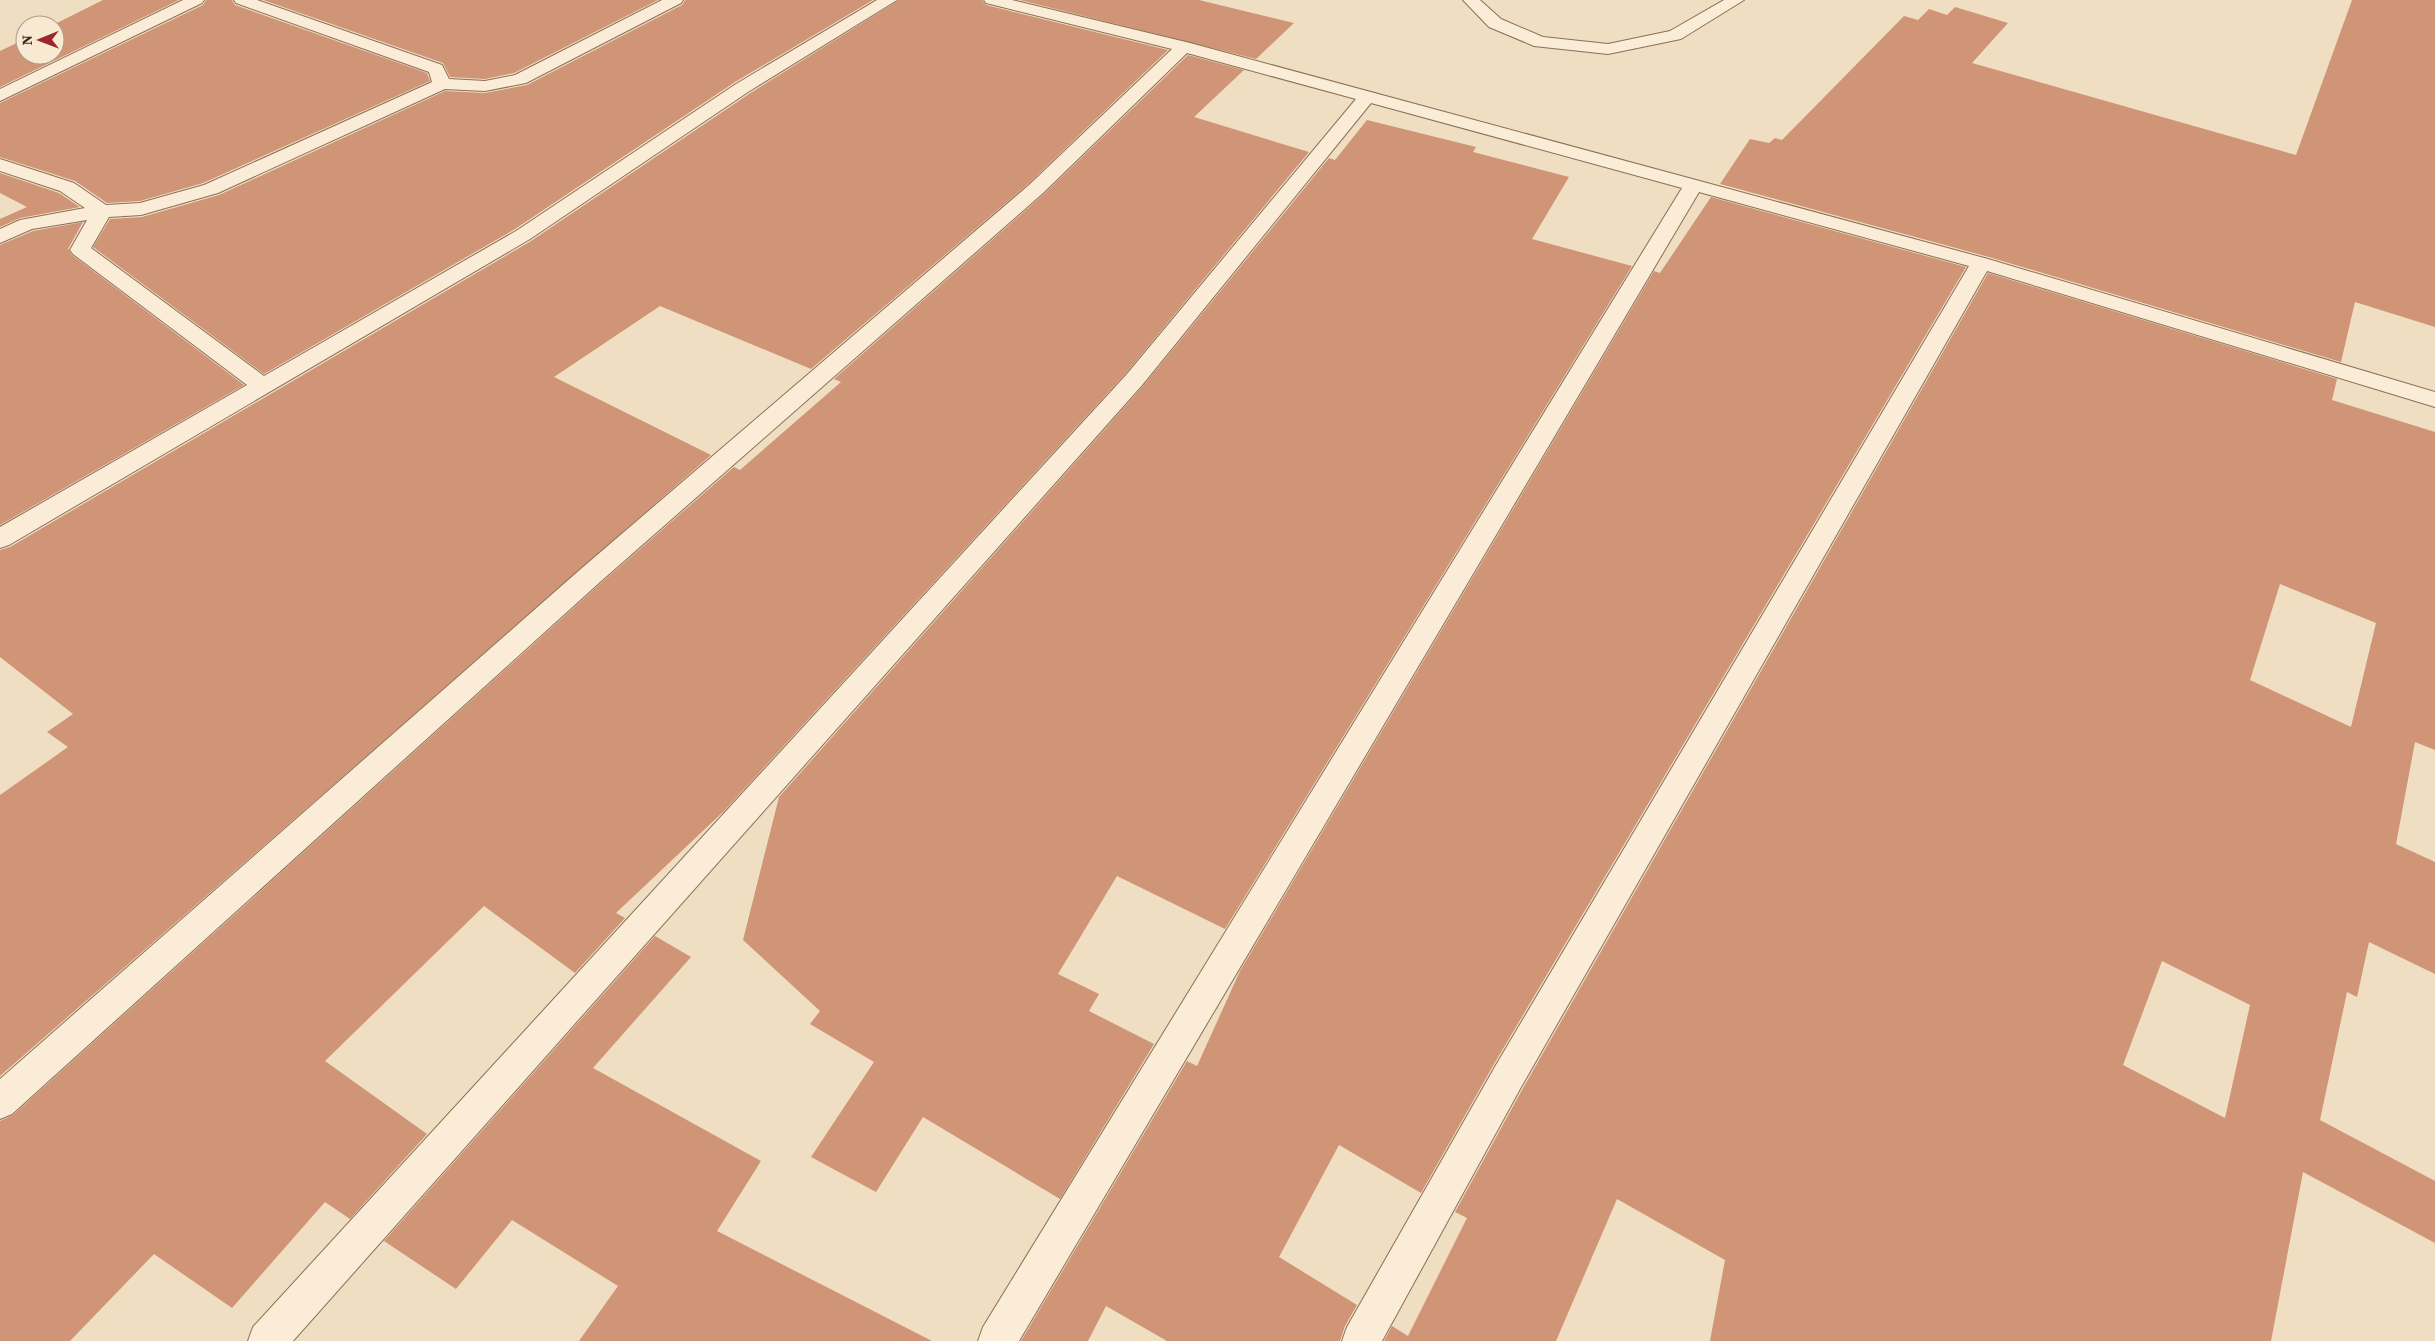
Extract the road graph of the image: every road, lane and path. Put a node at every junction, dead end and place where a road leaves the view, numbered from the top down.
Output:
1 (196, 0) edge
2 (242, 0) edge
3 (675, 0) edge
4 (889, 0) edge
5 (992, 0) edge
6 (1471, 0) edge
7 (1736, 0) edge
8 (1184, 47) junction
9 (442, 84) junction
10 (0, 96) edge
11 (1368, 96) junction
12 (0, 165) edge
13 (1694, 184) junction
14 (102, 211) junction
15 (0, 237) edge
16 (1981, 263) junction
17 (264, 386) junction
18 (2435, 400) edge
19 (0, 539) edge
20 (0, 1102) edge
21 (267, 1341) edge
22 (997, 1341) edge
23 (1361, 1341) edge

1 - 10 street
2 - 9 street
3 - 9 street
4 - 17 street
5 - 8 street
6 - 7 street
8 - 11 street
8 - 20 street
9 - 14 street
11 - 13 street
11 - 21 street
12 - 14 street
13 - 16 street
13 - 22 street
14 - 15 street
14 - 17 street
16 - 18 street
16 - 23 street
17 - 19 street

